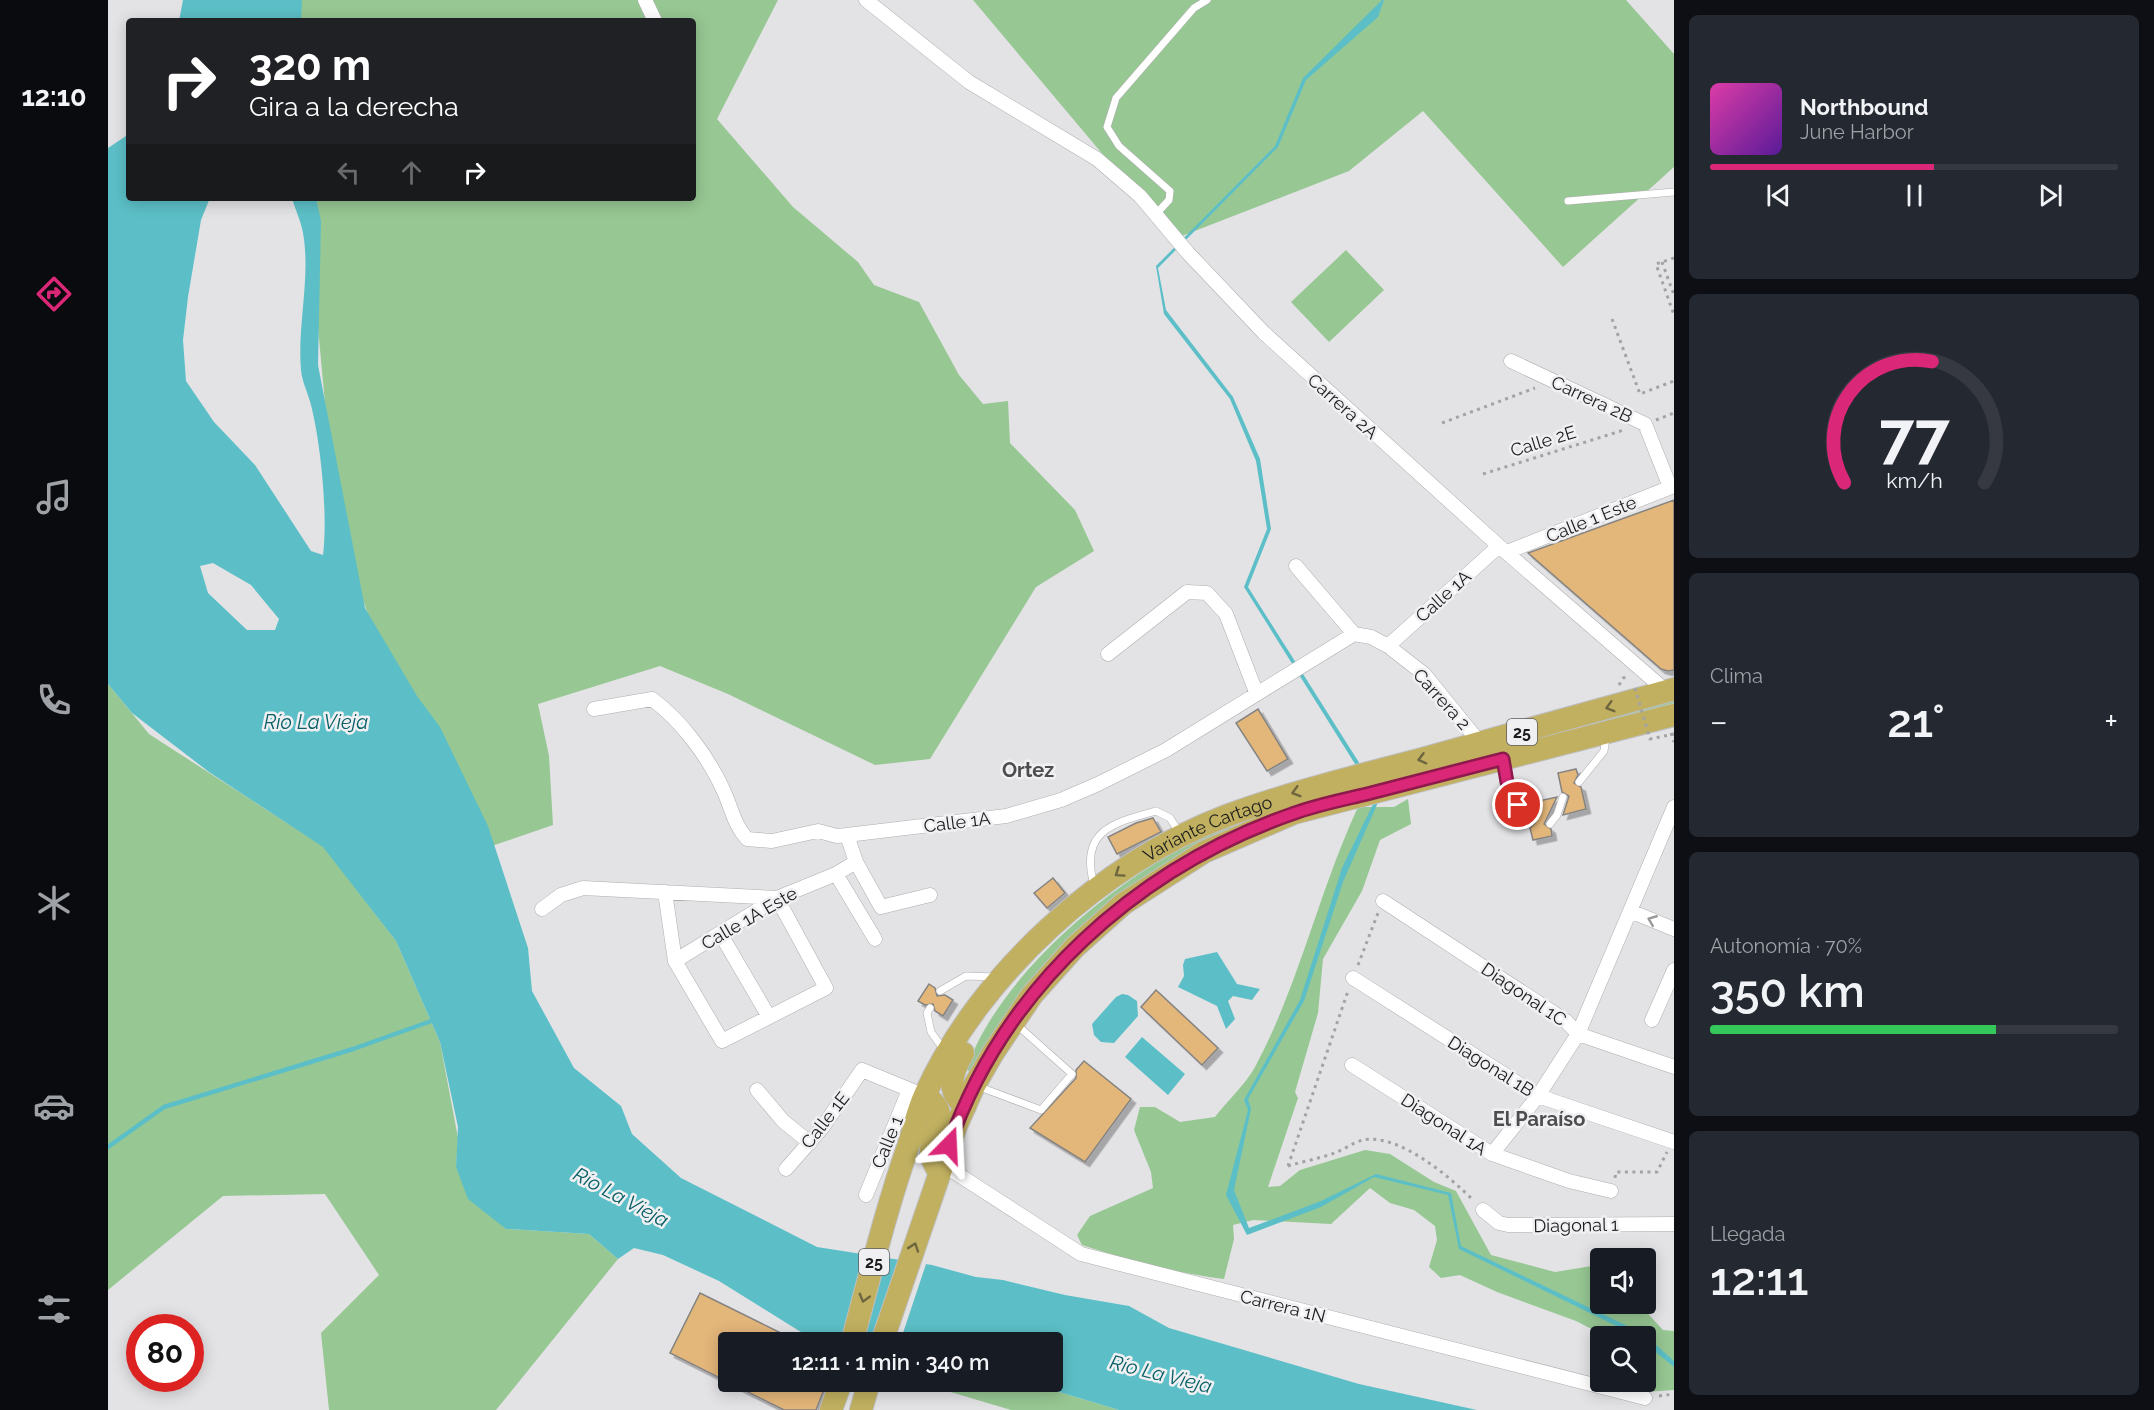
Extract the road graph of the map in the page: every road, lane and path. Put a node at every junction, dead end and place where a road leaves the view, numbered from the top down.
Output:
1 (645, 0) edge
2 (866, 0) edge
3 (1207, 0) edge
4 (654, 18) edge
5 (1674, 192) edge
6 (1568, 201) dead end
7 (1160, 220) junction
8 (1674, 258) edge
9 (1662, 262) junction
10 (1674, 295) edge
11 (1674, 315) edge
12 (1612, 319) dead end
13 (1511, 361) dead end
14 (1553, 381) junction
15 (1674, 381) edge
16 (1442, 423) dead end
17 (1645, 424) junction
18 (1483, 474) dead end
19 (1672, 487) edge
20 (1503, 549) junction
21 (1296, 566) dead end
22 (1354, 634) junction
23 (1388, 646) junction
24 (1108, 654) dead end
25 (1635, 688) dead end
26 (1670, 690) edge
27 (1256, 692) junction
28 (594, 709) dead end
29 (1674, 715) edge
30 (1607, 731) junction
31 (1674, 734) edge
32 (1480, 743) junction
33 (1503, 759) junction
34 (1381, 780) junction
35 (1579, 782) dead end
36 (1355, 786) junction
37 (1563, 797) dead end
38 (1674, 807) edge
39 (1529, 823) dead end
40 (1550, 824) dead end
41 (847, 835) junction
42 (1181, 836) junction
43 (856, 862) junction
44 (836, 874) junction
45 (1095, 890) junction
46 (665, 892) junction
47 (930, 895) dead end
48 (777, 898) junction
49 (1383, 901) joint
50 (542, 909) dead end
51 (1630, 911) junction
52 (1674, 929) edge
53 (720, 933) junction
54 (875, 939) dead end
55 (675, 961) junction
56 (1674, 970) edge
57 (1003, 977) junction
58 (1353, 978) junction
59 (940, 991) dead end
60 (930, 1008) dead end
61 (769, 1017) junction
62 (1652, 1020) dead end
63 (1013, 1022) junction
64 (964, 1028) junction
65 (1578, 1034) junction
66 (947, 1055) junction
67 (1352, 1065) dead end
68 (1674, 1066) edge
69 (757, 1090) dead end
70 (917, 1093) junction
71 (970, 1096) junction
72 (1538, 1096) junction
73 (1673, 1142) edge
74 (810, 1143) junction
75 (1491, 1154) junction
76 (786, 1169) dead end
77 (938, 1177) junction
78 (1611, 1191) joint
79 (866, 1195) dead end
80 (1483, 1210) joint
81 (1674, 1224) edge
82 (855, 1332) edge
83 (885, 1332) edge
84 (837, 1392) edge
85 (866, 1392) edge
86 (1645, 1398) dead end
87 (831, 1410) edge
88 (861, 1410) edge

1 - 4 street
2 - 7 street, Carrera 2A
3 - 7 lane
5 - 6 lane
7 - 20 street, Carrera 2A
8 - 9 path
9 - 10 path
9 - 11 path
12 - 15 path, Carrera 2B
13 - 14 street, Carrera 2B
14 - 16 path
14 - 17 street, Carrera 2B
17 - 18 path, Calle 2E
17 - 19 street, Carrera 2B
19 - 20 street, Calle 1 Este
20 - 23 street, Calle 1A
20 - 26 street, Carrera 2A
21 - 22 street
22 - 23 street, Carrera 2
22 - 27 street, Calle 1A
23 - 32 street, Carrera 2
24 - 27 street
25 - 31 path, bridge
26 -> 32 highway, Variante Cartago / 25
27 - 41 street, Calle 1A
28 - 41 street, Calle 1A
29 - 30 highway, Variante Cartago / 25
30 - 33 highway, Variante Cartago / 25
30 - 35 lane
32 -> 34 highway, Variante Cartago / 25
33 - 34 highway, Variante Cartago / 25
33 - 39 lane
34 - 36 highway, Variante Cartago / 25
36 -> 42 highway, Variante Cartago / 25
36 - 63 highway, Variante Cartago / 25
37 - 40 lane
38 - 51 street
41 - 43 street
42 -> 45 highway, Variante Cartago / 25
42 - 45 lane
43 - 44 street, Calle 1A Este
43 - 47 street
44 - 48 street, Calle 1A Este
44 - 54 street
45 - 57 highway, Variante Cartago / 25
46 - 48 street
46 - 50 street
46 - 55 street
48 - 53 street, Calle 1A Este
48 - 61 street
49 - 58 path
49 - 65 street, Diagonal 1C
52 -> 51 street
51 - 65 street
53 - 55 street, Calle 1A Este
53 - 61 street
55 - 61 street
56 - 62 street
57 - 59 lane
57 - 64 highway, Variante Cartago / 25
58 - 72 street, Diagonal 1B
58 - 80 path
60 - 66 lane
63 - 71 highway, Variante Cartago / 25
63 - 71 lane
64 - 66 highway, Variante Cartago / 25
64 - 71 highway
65 - 68 street, Diagonal 1C
65 - 72 street
66 - 70 highway, Variante Cartago / 25
67 - 75 street, Diagonal 1A
69 - 74 street
70 - 74 street, Calle 1E
70 - 77 highway
70 - 79 street, Calle 1
70 -> 82 highway, Variante Cartago / 25
71 - 77 highway, Variante Cartago / 25
72 - 73 street, Diagonal 1B
72 - 75 street
73 - 78 path
74 - 76 street, Calle 1E
75 - 78 street, Diagonal 1A
83 -> 77 highway, 25
77 - 86 street, Carrera 1N
80 - 81 street, Diagonal 1
84 - 87 highway
85 - 88 highway

